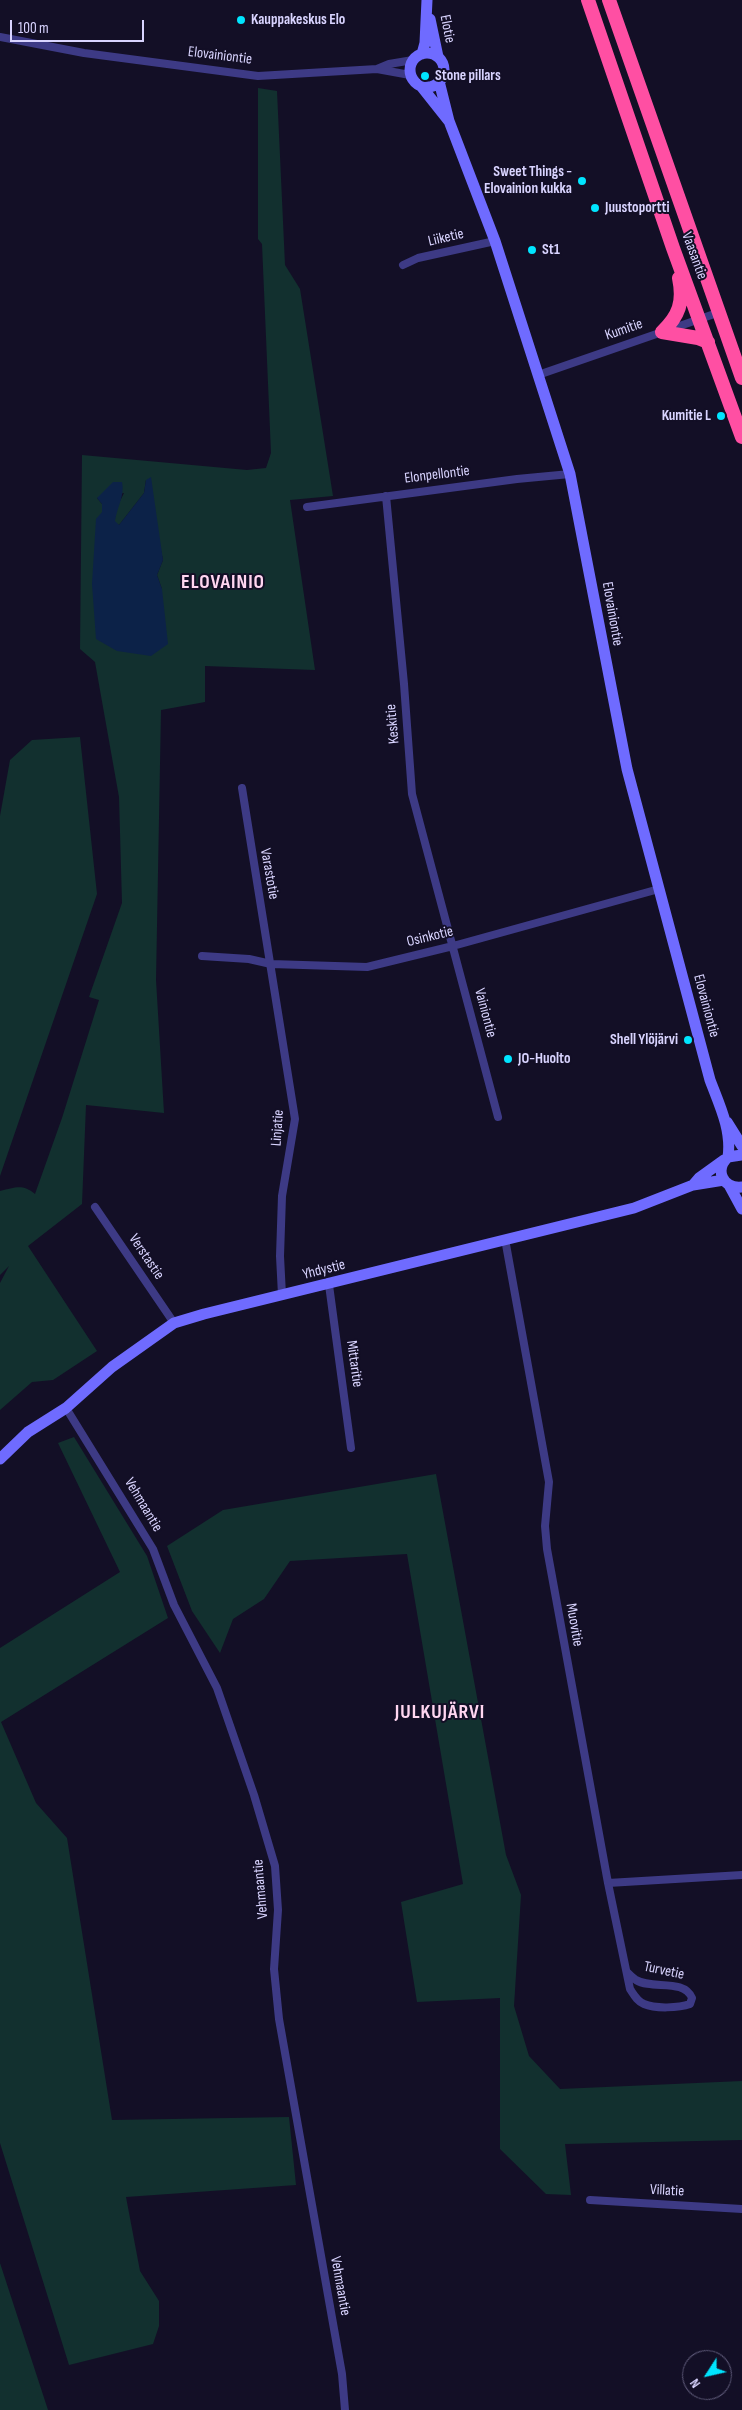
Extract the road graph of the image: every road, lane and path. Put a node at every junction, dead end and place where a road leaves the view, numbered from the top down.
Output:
1 (588, 0) edge
2 (609, 0) edge
3 (427, 4) edge
4 (0, 37) edge
5 (418, 57) junction
6 (438, 57) junction
7 (378, 69) junction
8 (410, 75) junction
9 (439, 81) junction
10 (421, 86) junction
11 (449, 122) junction
12 (495, 241) junction
13 (673, 248) junction
14 (403, 265) dead end
15 (720, 312) junction
16 (700, 319) junction
17 (662, 332) junction
18 (708, 342) junction
19 (538, 375) junction
20 (742, 378) edge
21 (742, 437) edge
22 (570, 474) junction
23 (386, 496) junction
24 (307, 507) dead end
25 (242, 788) dead end
26 (659, 889) junction
27 (453, 946) junction
28 (202, 956) dead end
29 (271, 964) junction
30 (498, 1116) dead end
31 (724, 1118) junction
32 (742, 1146) edge
33 (742, 1155) edge
34 (726, 1159) junction
35 (726, 1183) junction
36 (693, 1185) junction
37 (742, 1187) edge
38 (95, 1207) dead end
39 (742, 1209) edge
40 (505, 1239) junction
41 (329, 1284) junction
42 (282, 1295) junction
43 (174, 1323) junction
44 (66, 1408) junction
45 (351, 1448) dead end
46 (0, 1459) edge
47 (742, 1875) edge
48 (608, 1883) junction
49 (627, 1972) junction
50 (590, 2200) dead end
51 (742, 2209) edge
52 (345, 2410) edge

1 - 13 highway, Vaasantie
2 - 15 highway, Vaasantie
3 - 5 main road, Elotie
3 - 6 main road, Elotie
4 - 7 street, Elovainiontie
5 - 6 main road
5 - 7 street, Elovainiontie
5 - 8 main road
6 - 9 main road
7 - 8 street, Elovainiontie
8 - 10 main road
9 - 10 main road
9 - 11 main road, Elovainiontie
10 - 11 main road, Elovainiontie
11 - 12 main road, Elovainiontie
12 - 14 street, Liiketie
12 - 19 main road, Elovainiontie
13 - 16 highway, Vaasantie
13 - 17 highway
15 - 16 street, Kumitie
15 - 20 highway, Vaasantie
16 - 17 street, Kumitie
16 - 18 highway, Vaasantie
17 - 18 highway
17 - 19 street, Kumitie
18 - 21 highway, Vaasantie
19 - 22 main road, Elovainiontie
22 - 23 street, Elonpellontie
22 - 26 main road, Elovainiontie
23 - 24 street, Elonpellontie
23 - 27 street, Keskitie
25 - 29 street, Varastotie
26 - 27 street, Osinkotie
26 - 31 main road, Elovainiontie
27 - 29 street, Osinkotie
27 - 30 street, Vainiontie
28 - 29 street, Osinkotie
29 - 42 street, Linjatie
31 - 32 main road, Elovainiontie
31 - 34 main road, Elovainiontie
33 - 34 main road
34 - 35 main road, Elovainiontie
34 - 36 main road, Yhdystie
35 - 36 main road, Yhdystie
35 - 37 main road, Yhdystie
35 - 39 main road
36 - 40 main road, Yhdystie
38 - 43 street, Verstastie
40 - 41 main road, Yhdystie
40 - 48 street, Muovitie
41 - 42 main road, Yhdystie
41 - 45 street, Mittaritie
42 - 43 main road, Yhdystie
43 - 44 main road, Yhdystie
44 - 46 main road, Yhdystie
44 - 52 street, Vehmaantie
47 - 48 street
48 - 49 street, Turvetie
49 - 49 street, Turvetie
50 - 51 street, Villatie

